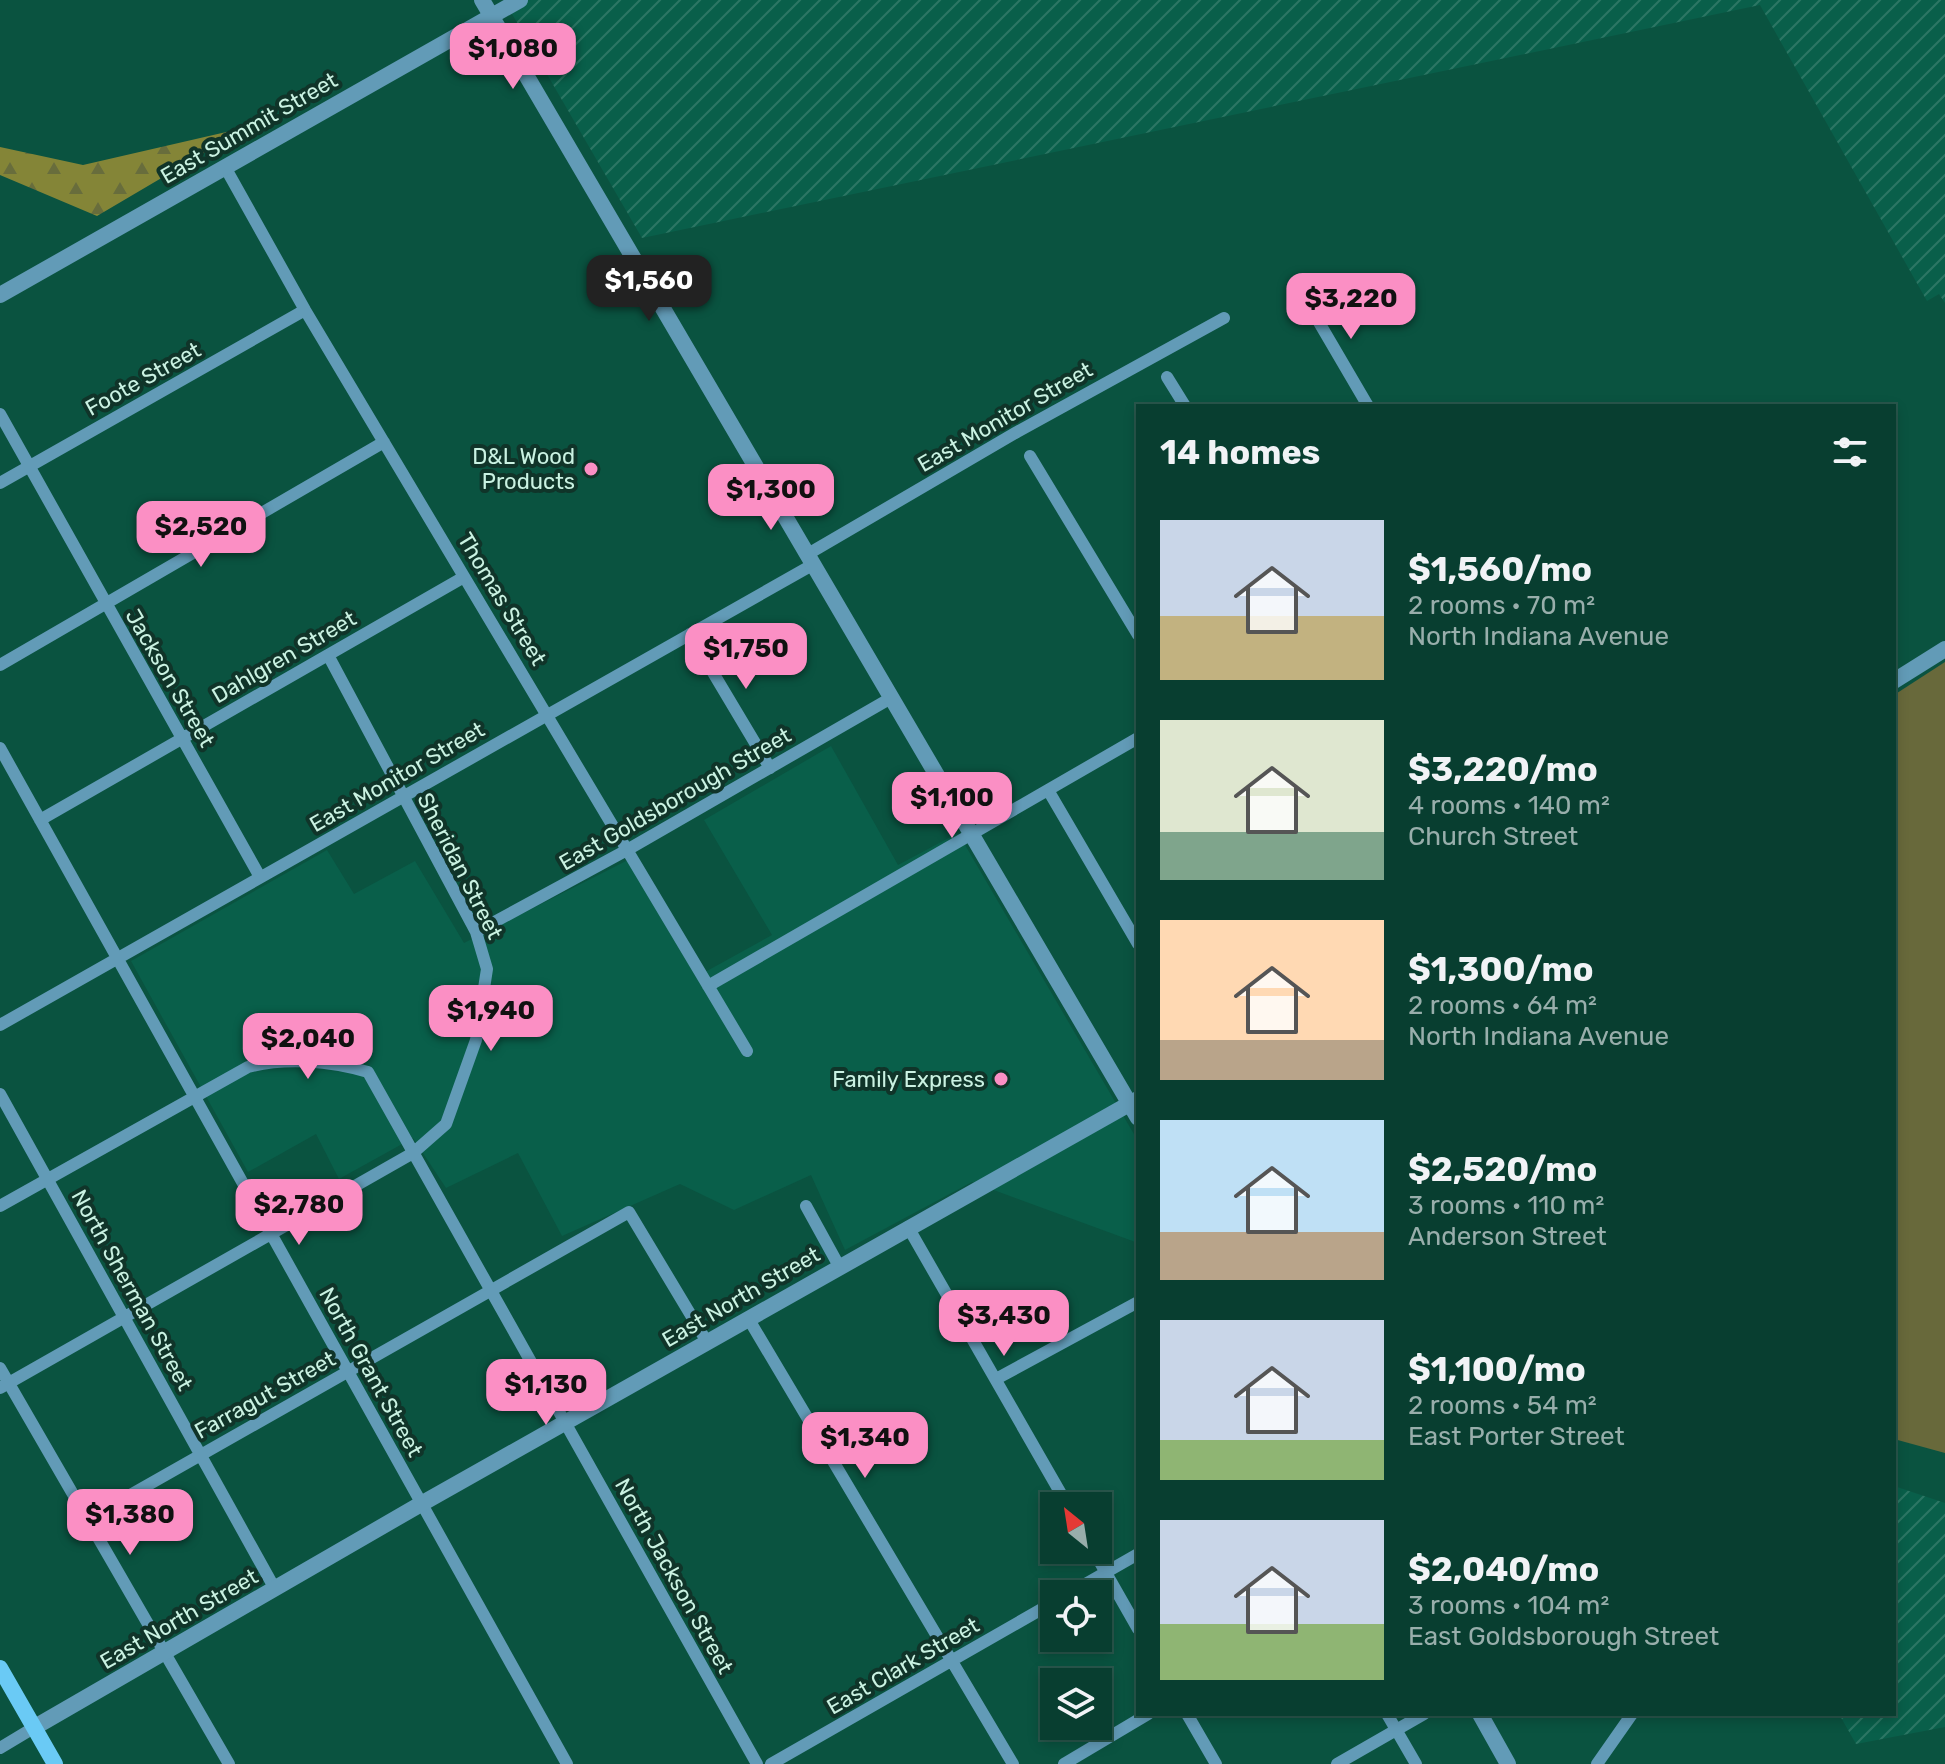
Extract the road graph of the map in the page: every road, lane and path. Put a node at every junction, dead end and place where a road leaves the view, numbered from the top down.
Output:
1 (482, 0) edge
2 (520, 0) edge
3 (491, 16) junction
4 (225, 167) junction
5 (0, 295) edge
6 (1303, 295) dead end
7 (305, 310) junction
8 (1224, 318) dead end
9 (1167, 377) dead end
10 (1184, 404) edge
11 (1367, 404) edge
12 (0, 414) edge
13 (384, 442) junction
14 (1030, 456) dead end
15 (30, 466) junction
16 (0, 483) edge
17 (811, 559) junction
18 (464, 577) junction
19 (105, 605) junction
20 (1136, 632) edge
21 (690, 634) junction
22 (1945, 649) edge
23 (328, 655) junction
24 (0, 665) edge
25 (1896, 680) edge
26 (891, 698) junction
27 (548, 714) junction
28 (182, 738) junction
29 (1136, 739) edge
30 (0, 748) edge
31 (770, 768) junction
32 (1048, 790) junction
33 (402, 797) junction
34 (40, 820) junction
35 (972, 835) junction
36 (627, 850) junction
37 (260, 877) junction
38 (476, 932) junction
39 (1136, 941) edge
40 (117, 958) junction
41 (708, 986) junction
42 (0, 1025) edge
43 (747, 1051) dead end
44 (0, 1094) edge
45 (194, 1097) junction
46 (1135, 1107) edge
47 (413, 1153) junction
48 (47, 1179) junction
49 (0, 1206) edge
50 (806, 1206) dead end
51 (908, 1227) junction
52 (271, 1233) junction
53 (839, 1266) junction
54 (492, 1291) junction
55 (1136, 1303) edge
56 (124, 1317) junction
57 (748, 1318) junction
58 (707, 1342) junction
59 (0, 1368) edge
60 (348, 1372) junction
61 (996, 1379) junction
62 (4, 1386) edge
63 (565, 1424) junction
64 (200, 1454) junction
65 (1060, 1492) edge
66 (421, 1504) junction
67 (88, 1519) junction
68 (1136, 1555) edge
69 (1101, 1564) edge
70 (1106, 1573) junction
71 (1093, 1580) edge
72 (275, 1589) junction
73 (1040, 1610) edge
74 (1136, 1626) edge
75 (165, 1653) junction
76 (951, 1661) junction
77 (0, 1668) edge
78 (1145, 1716) edge
79 (1188, 1716) edge
80 (1388, 1716) edge
81 (1420, 1716) edge
82 (1481, 1716) edge
83 (1631, 1716) edge
84 (35, 1727) junction
85 (1396, 1730) junction
86 (0, 1748) edge
87 (55, 1764) edge
88 (229, 1764) edge
89 (567, 1764) edge
90 (757, 1764) edge
91 (771, 1764) edge
92 (1013, 1764) edge
93 (1064, 1764) edge
94 (1216, 1764) edge
95 (1337, 1764) edge
96 (1416, 1764) edge
97 (1508, 1764) edge
98 (1597, 1764) edge

1 - 3 street
2 - 3 street, East Summit Street
3 - 4 street, East Summit Street
3 - 17 street
4 - 5 street, East Summit Street
4 - 7 street, Thomas Street
6 - 11 street
7 - 13 street, Thomas Street
7 - 15 street, Foote Street
8 - 17 street, East Monitor Street
9 - 10 street
12 - 15 street, Jackson Street
13 - 18 street, Thomas Street
13 - 19 street
14 - 20 street
15 - 16 street, Foote Street
15 - 19 street, Jackson Street
17 - 21 street, East Monitor Street
17 - 26 street
18 - 23 street, Dahlgren Street
18 - 27 street, Thomas Street
19 - 24 street
19 - 28 street, Jackson Street
21 - 27 street, East Monitor Street
21 - 31 street
22 - 25 street
23 - 28 street, Dahlgren Street
23 - 33 street, Sheridan Street
26 - 31 street, East Goldsborough Street
26 - 35 street
27 - 33 street, East Monitor Street
27 - 36 street, Thomas Street
28 - 34 street, Dahlgren Street
28 - 37 street, Jackson Street
29 - 32 street
30 - 34 street, North Grant Street
31 - 36 street, East Goldsborough Street
32 - 35 street
32 - 39 street
33 - 37 street, East Monitor Street
33 - 38 street, Sheridan Street
34 - 40 street, North Grant Street
35 - 41 street
35 - 46 street
36 - 38 street, East Goldsborough Street
36 - 41 street, Thomas Street
37 - 40 street, East Monitor Street
38 - 47 street, Sheridan Street
40 - 42 street, East Monitor Street
40 - 45 street, North Grant Street
41 - 43 street, Thomas Street
44 - 48 street, North Sherman Street
45 - 47 street, North Jackson Street
45 - 48 street
45 - 52 street, North Grant Street
46 - 51 street, East North Street
47 - 52 street
47 - 54 street, North Jackson Street
48 - 49 street
48 - 56 street, North Sherman Street
50 - 53 street
51 - 53 street, East North Street
51 - 61 street
52 - 56 street
52 - 60 street, North Grant Street
53 - 57 street, East North Street
54 - 58 street, Farragut Street
54 - 60 street, Farragut Street
54 - 63 street, North Jackson Street
55 - 61 street
56 - 62 street
56 - 64 street, North Sherman Street
57 - 58 street, East North Street
57 - 76 street
58 - 63 street, East North Street
59 - 62 street
60 - 64 street, Farragut Street
60 - 66 street, North Grant Street
61 - 65 street
62 - 67 street
63 - 66 street, East North Street
63 - 90 street, North Jackson Street
64 - 67 street, Farragut Street
64 - 72 street, North Sherman Street
66 - 72 street, East North Street
66 - 89 street, North Grant Street
67 - 75 street
68 - 70 street
69 - 70 street
70 - 71 street
70 - 74 street
72 - 75 street, East North Street
73 - 76 street, East Clark Street
75 - 84 street, East North Street
75 - 88 street
76 - 91 street, East Clark Street
76 - 92 street
77 - 84 main road
78 - 93 street
79 - 94 street
80 - 85 street
81 - 85 street
82 - 97 street
83 - 98 street
84 - 86 street
84 - 87 main road
85 - 95 street
85 - 96 street

